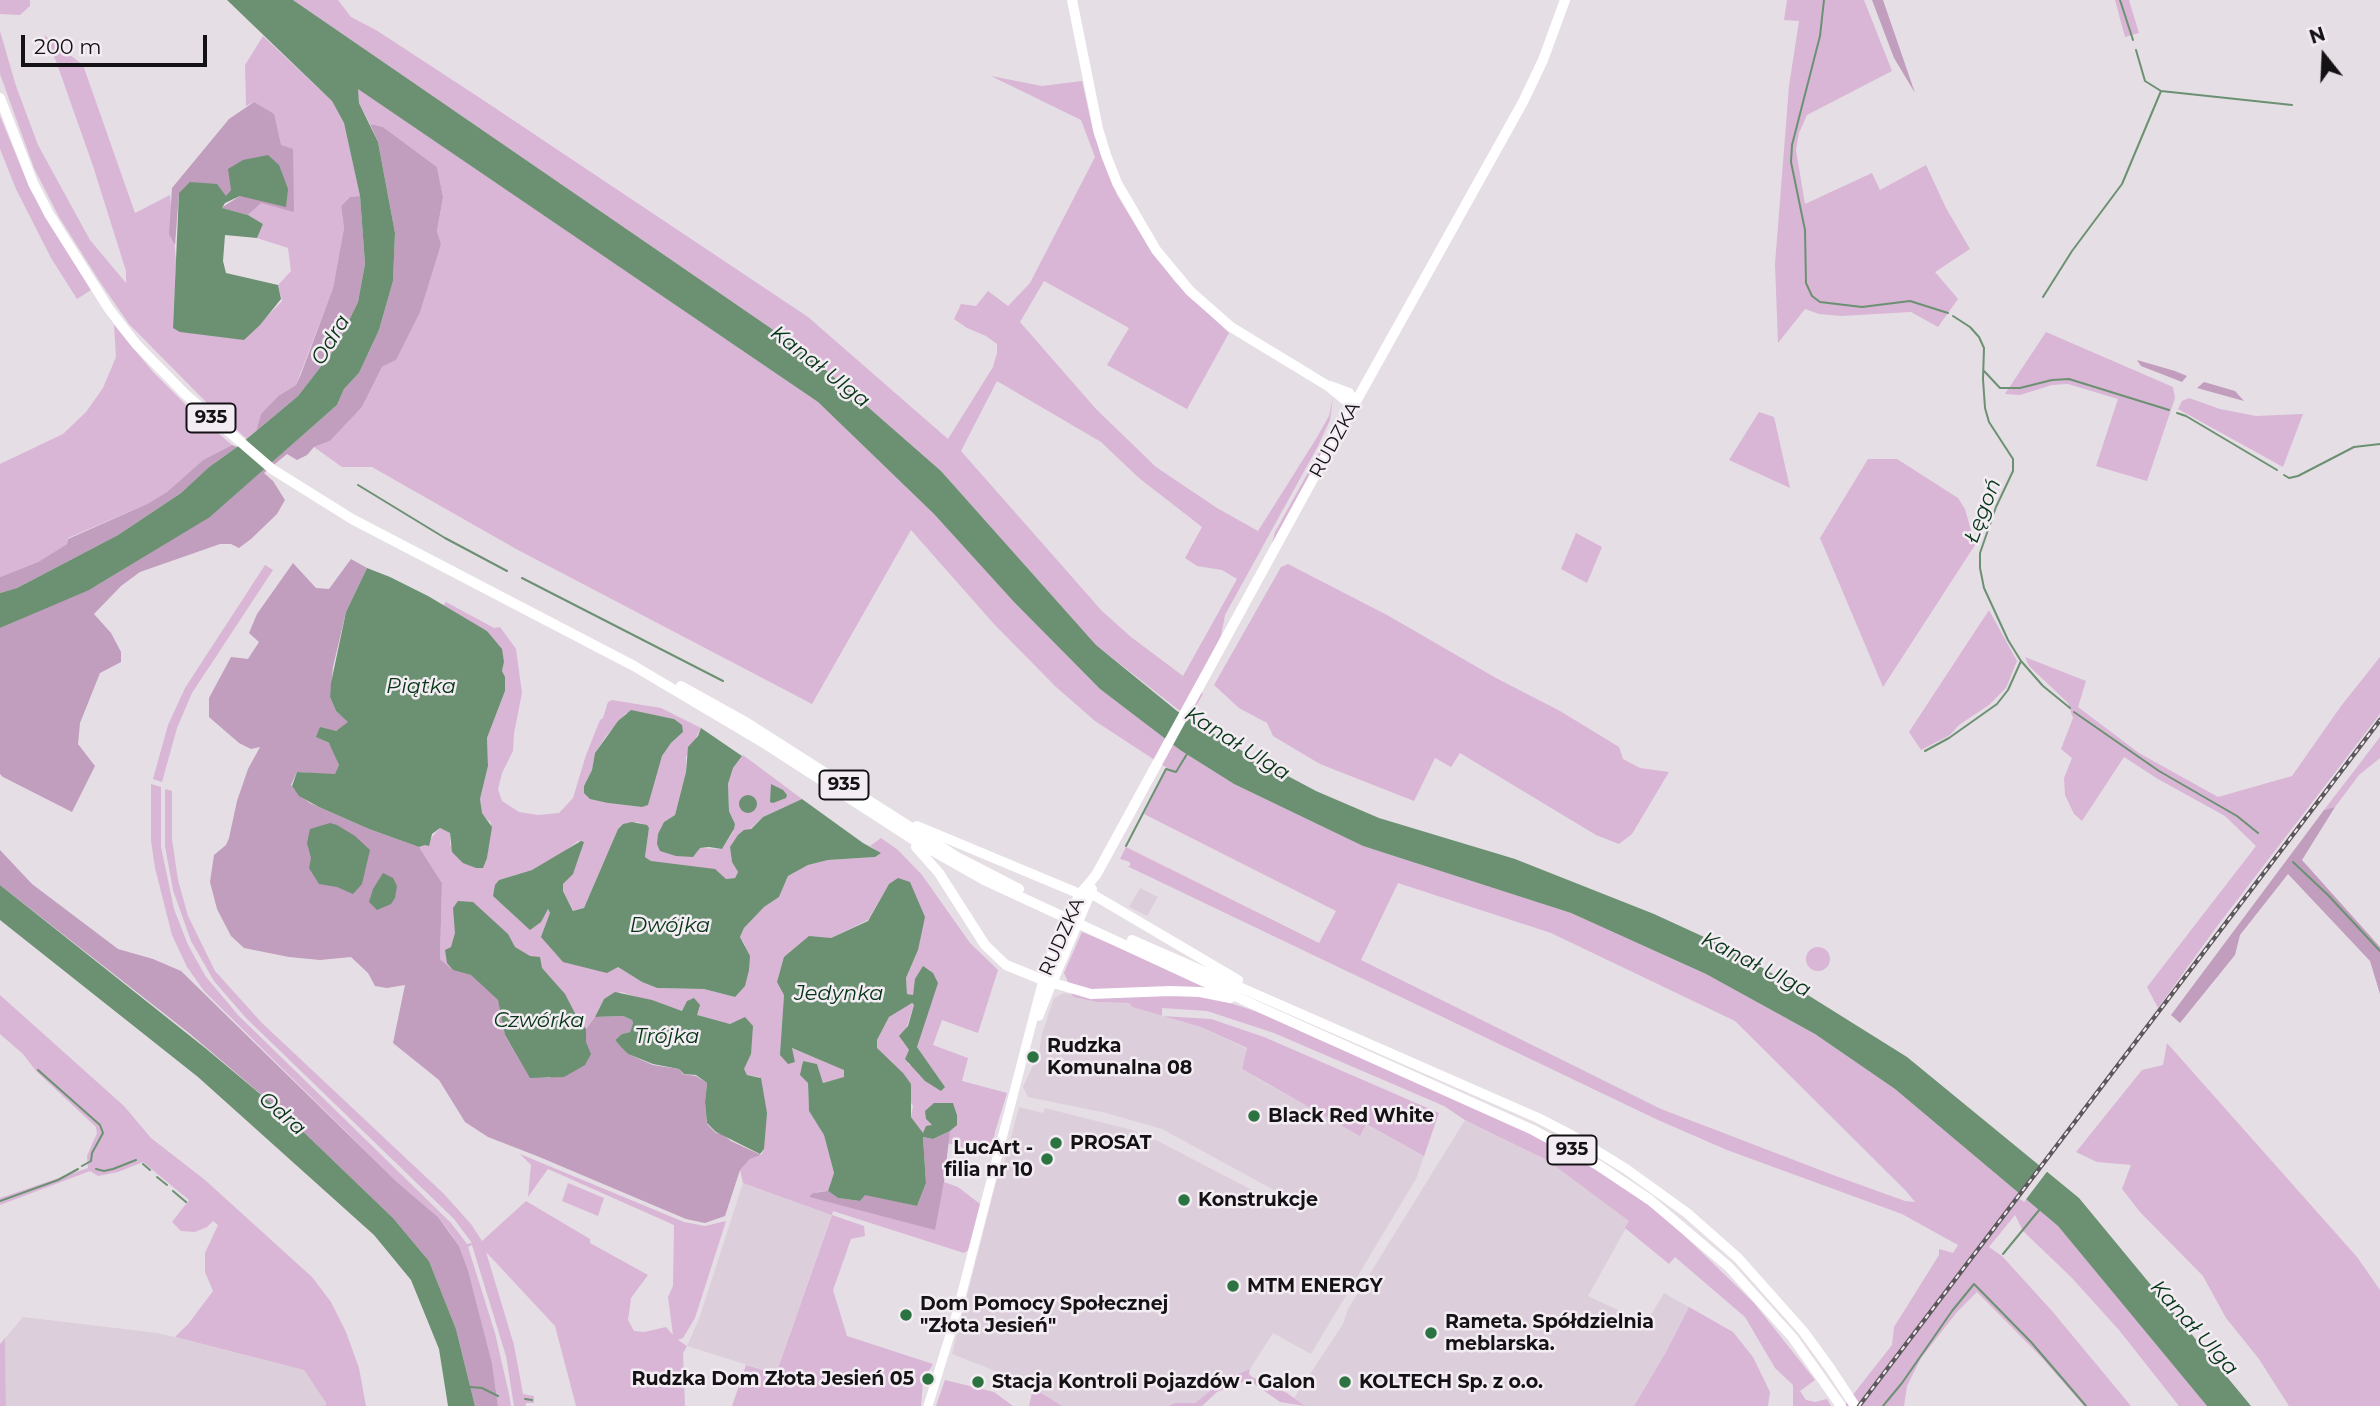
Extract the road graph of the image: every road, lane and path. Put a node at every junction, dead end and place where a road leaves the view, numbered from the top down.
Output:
1 (1072, 0) edge
2 (1565, 0) edge
3 (0, 98) edge
4 (1368, 379) junction
5 (1340, 393) junction
6 (1355, 403) junction
7 (1344, 423) junction
8 (634, 666) junction
9 (895, 819) junction
10 (882, 821) junction
11 (1086, 894) junction
12 (1052, 908) junction
13 (1088, 924) junction
14 (1047, 981) junction
15 (1268, 998) junction
16 (1263, 1009) junction
17 (928, 1406) edge
18 (1840, 1406) edge
19 (1855, 1406) edge

1 - 5 main road
2 - 4 main road, RUDZKA
3 - 8 main road, 935
4 - 5 main road
4 - 6 main road, RUDZKA
5 - 6 main road
5 - 7 main road
6 - 7 main road, RUDZKA
7 - 11 main road, RUDZKA
8 - 9 main road, 935
8 - 10 main road, 935
9 - 11 main road
9 - 12 main road, 935
10 - 12 main road, 935
10 - 14 main road
11 - 14 main road, RUDZKA
11 - 15 main road
12 - 13 main road, 935
13 - 15 main road, 935
13 - 16 main road, 935
14 - 16 main road
14 - 17 street, RUDZKA
15 - 19 main road, 935
16 - 18 main road, 935

